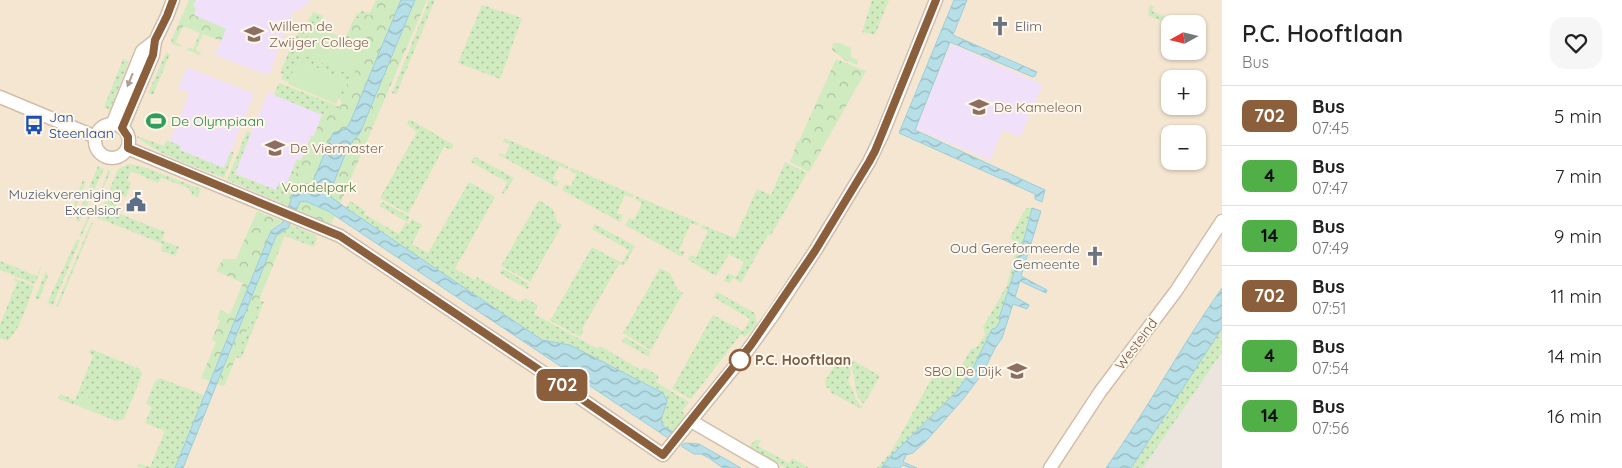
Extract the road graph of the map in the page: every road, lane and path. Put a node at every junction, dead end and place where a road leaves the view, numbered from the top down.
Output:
1 (173, 0) edge
2 (936, 0) edge
3 (0, 97) edge
4 (117, 126) junction
5 (96, 137) junction
6 (128, 148) junction
7 (1222, 221) edge
8 (688, 425) junction
9 (772, 468) edge
10 (1050, 468) edge

1 - 4 street
2 - 8 street
3 - 5 street
4 - 5 street
4 - 6 street
5 - 6 street
6 - 8 street
7 - 10 street, Westeind
8 - 9 street

